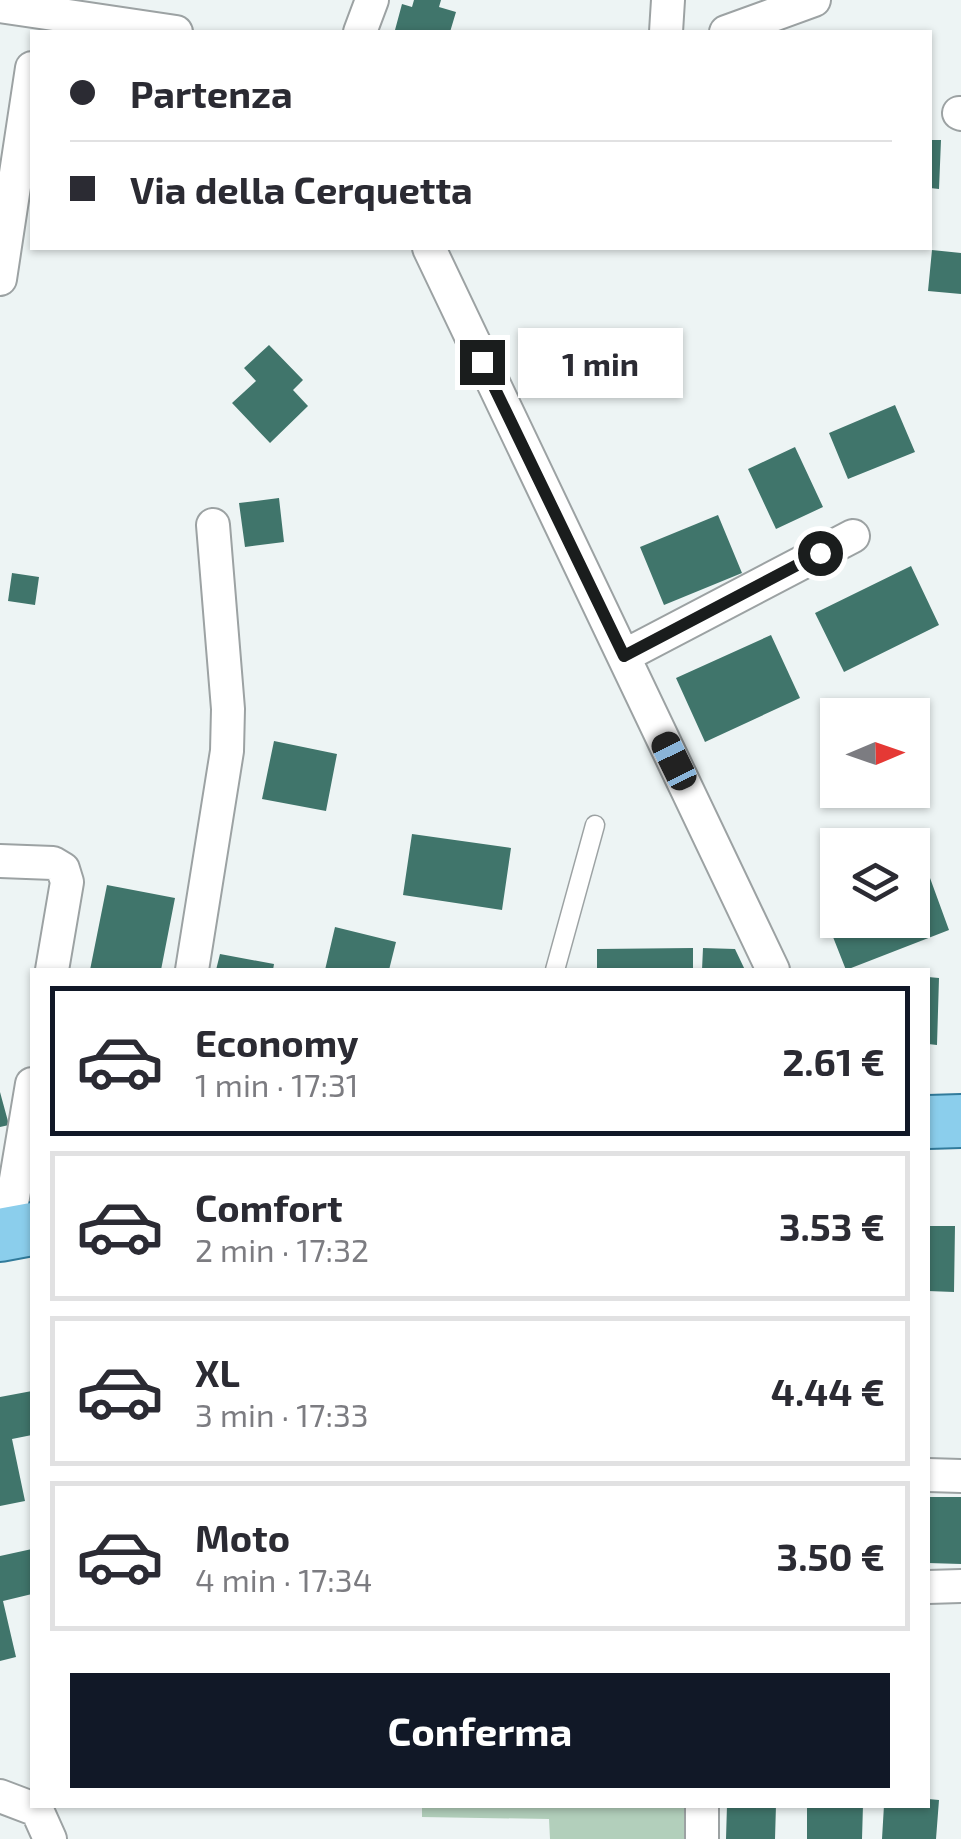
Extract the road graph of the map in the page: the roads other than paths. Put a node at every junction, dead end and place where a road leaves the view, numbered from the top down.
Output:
1 (372, 0) edge
2 (668, 0) edge
3 (794, 4) edge
4 (24, 12) edge
5 (161, 30) edge
6 (361, 30) edge
7 (666, 30) edge
8 (731, 30) edge
9 (30, 81) edge
10 (430, 250) edge
11 (0, 279) edge
12 (212, 525) dead end
13 (853, 536) dead end
14 (624, 656) junction
15 (595, 825) dead end
16 (0, 860) edge
17 (52, 968) edge
18 (192, 968) edge
19 (556, 968) edge
20 (772, 968) edge
21 (30, 1100) edge
22 (930, 1122) edge
23 (961, 1122) edge
24 (13, 1232) edge
25 (930, 1476) edge
26 (961, 1476) edge
27 (930, 1586) edge
28 (961, 1586) edge
29 (0, 1796) edge
30 (30, 1807) edge
31 (32, 1808) edge
32 (702, 1808) edge
33 (50, 1839) edge
34 (702, 1839) edge

1 - 6 street
2 - 7 street
3 - 8 street
4 - 5 street
9 - 11 street
10 - 14 street
12 - 18 street
13 - 14 street
14 - 20 street
15 - 19 lane
16 - 17 street
21 - 24 street
22 - 23 main road
25 - 26 street
27 - 28 street
29 - 30 street
31 - 33 street
32 - 34 street

